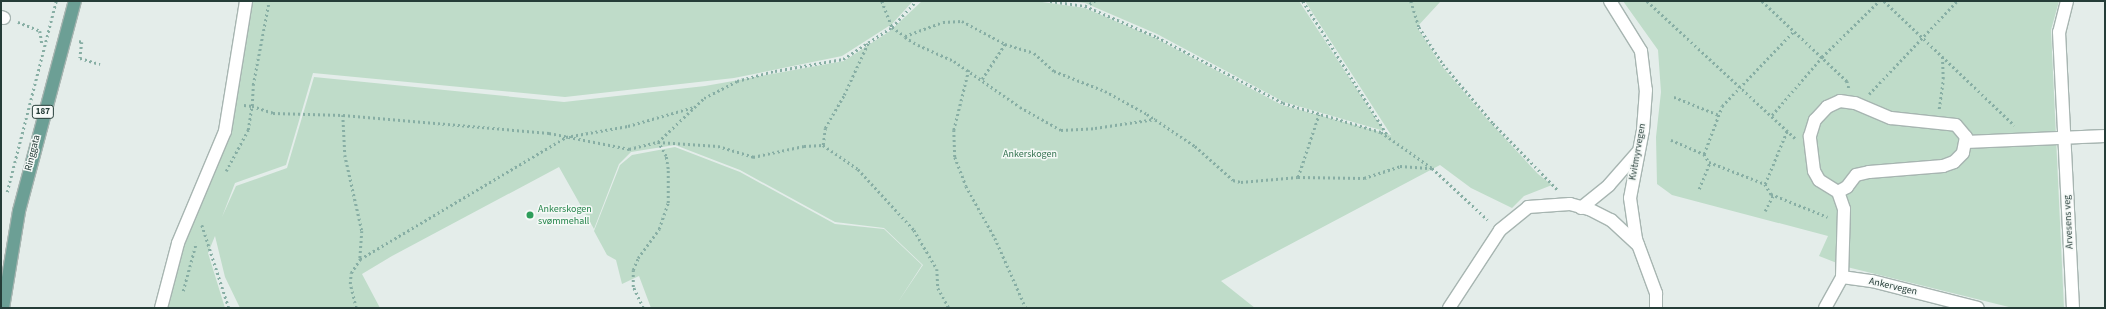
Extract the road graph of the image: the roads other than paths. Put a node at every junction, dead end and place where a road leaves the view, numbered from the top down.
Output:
1 (75, 1) edge
2 (246, 1) edge
3 (1610, 1) edge
4 (2067, 1) edge
5 (2064, 136) junction
6 (2105, 136) edge
7 (1966, 142) junction
8 (1638, 152) junction
9 (1838, 192) junction
10 (1575, 206) junction
11 (1638, 245) junction
12 (1842, 278) junction
13 (3, 308) edge
14 (161, 308) edge
15 (1449, 308) edge
16 (1656, 308) edge
17 (1825, 308) edge
18 (1978, 308) edge
19 (2073, 308) edge

1 - 13 main road, Ringgata / 187
2 - 14 street
3 - 8 street, Kvitmyrvegen
4 - 5 street, Arvesens veg
5 - 6 street
5 - 7 street
5 - 19 street, Arvesens veg
7 - 9 street
7 - 9 street
8 - 10 street
8 - 11 street, Kvitmyrvegen
9 - 12 street
10 - 11 street
10 - 15 street
11 - 16 street, Kvitmyrvegen
12 - 17 street
12 - 18 street, Ankervegen

